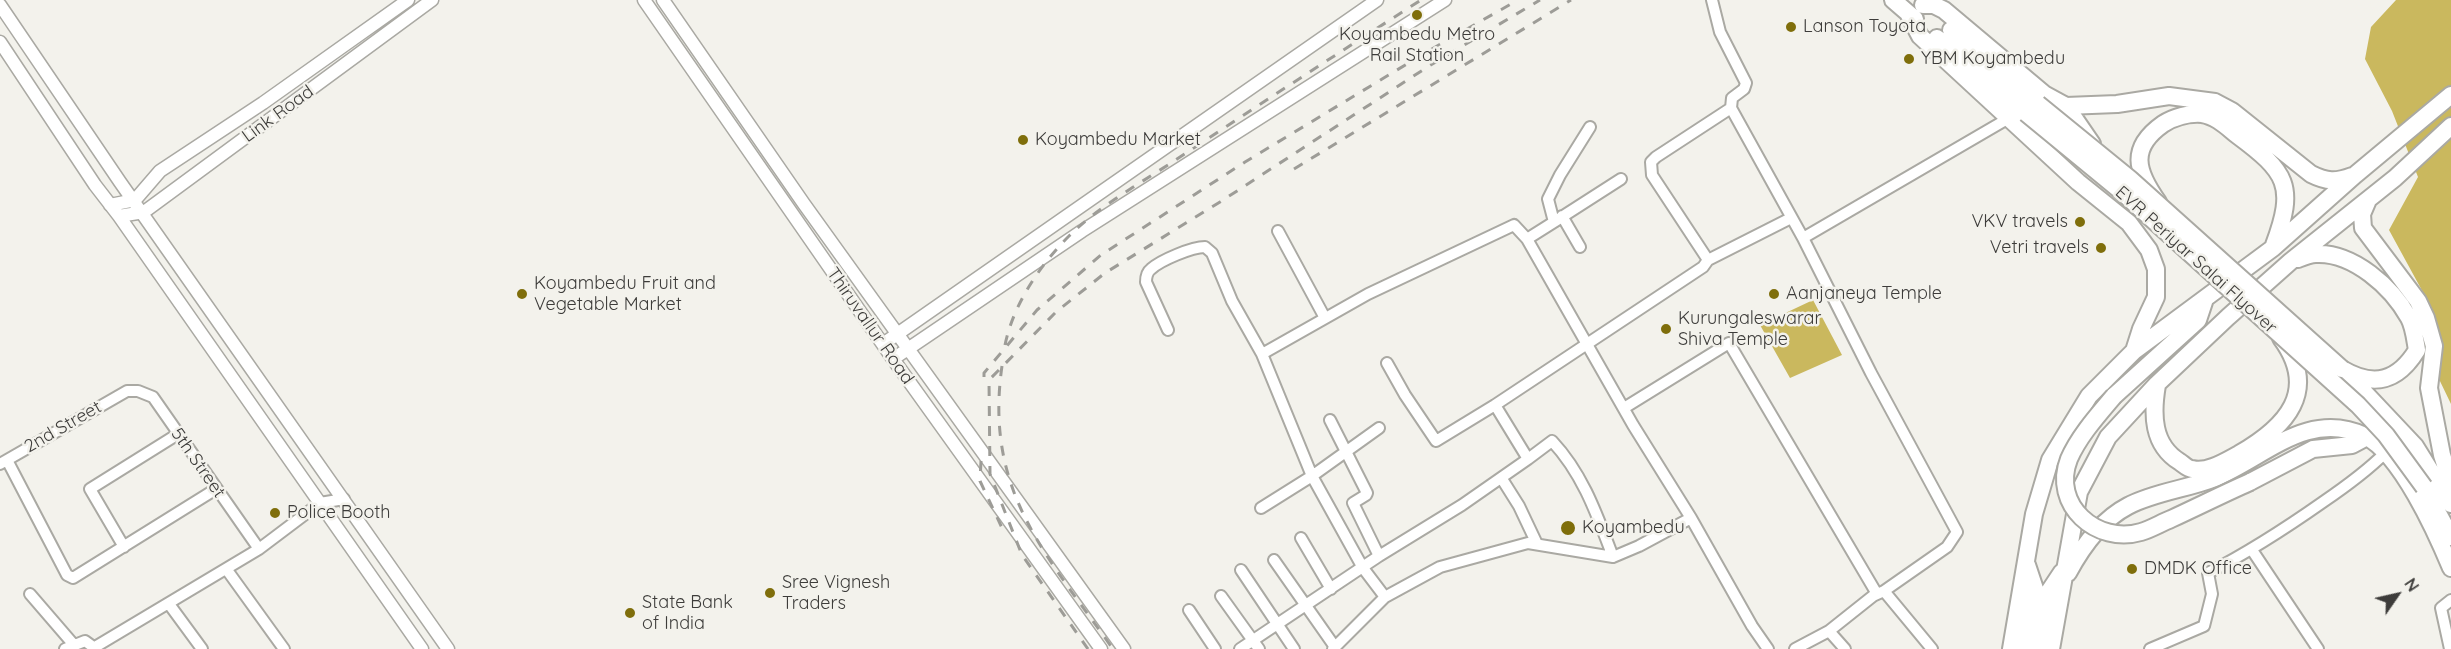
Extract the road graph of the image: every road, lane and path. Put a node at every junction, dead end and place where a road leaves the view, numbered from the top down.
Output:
1 (408, 0) edge
2 (432, 0) edge
3 (644, 0) edge
4 (663, 0) edge
5 (1377, 0) edge
6 (1445, 0) edge
7 (1712, 0) edge
8 (1893, 0) edge
9 (0, 5) edge
10 (1916, 6) edge
11 (1932, 24) junction
12 (0, 42) edge
13 (2451, 95) edge
14 (2066, 106) junction
15 (1731, 108) junction
16 (2009, 118) junction
17 (2451, 126) edge
18 (1590, 127) dead end
19 (2355, 175) junction
20 (1621, 179) dead end
21 (2078, 182) junction
22 (2369, 199) junction
23 (135, 200) junction
24 (110, 205) junction
25 (2162, 208) junction
26 (144, 212) junction
27 (119, 216) junction
28 (1791, 218) junction
29 (1558, 219) junction
30 (1278, 231) dead end
31 (1803, 238) junction
32 (1527, 239) junction
33 (1580, 247) dead end
34 (2273, 248) junction
35 (1708, 260) junction
36 (2291, 261) junction
37 (2205, 298) junction
38 (1325, 318) junction
39 (1168, 330) dead end
40 (2277, 332) junction
41 (897, 333) junction
42 (883, 344) junction
43 (1588, 345) junction
44 (909, 348) junction
45 (2134, 351) junction
46 (1262, 354) junction
47 (893, 359) junction
48 (1387, 363) dead end
49 (2342, 369) junction
50 (2157, 384) junction
51 (127, 391) joint
52 (1495, 405) junction
53 (1624, 408) junction
54 (1330, 420) dead end
55 (1379, 428) dead end
56 (178, 434) junction
57 (2367, 437) junction
58 (1344, 451) junction
59 (2385, 453) junction
60 (1528, 459) junction
61 (3, 462) edge
62 (1312, 476) junction
63 (1502, 479) junction
64 (2451, 483) edge
65 (216, 489) junction
66 (344, 499) junction
67 (320, 502) junction
68 (2451, 504) edge
69 (1261, 508) dead end
70 (1691, 518) junction
71 (2451, 537) edge
72 (1301, 538) dead end
73 (1537, 544) junction
74 (124, 547) junction
75 (259, 549) junction
76 (2252, 550) junction
77 (1379, 556) junction
78 (1613, 557) junction
79 (1274, 560) dead end
80 (2026, 561) junction
81 (1363, 568) junction
82 (2451, 568) edge
83 (227, 570) junction
84 (1241, 570) dead end
85 (2063, 576) junction
86 (1331, 589) junction
87 (1881, 593) junction
88 (30, 594) dead end
89 (2041, 594) junction
90 (1221, 596) dead end
91 (1385, 597) junction
92 (2451, 600) edge
93 (169, 604) junction
94 (1305, 606) junction
95 (1189, 610) dead end
96 (1277, 624) junction
97 (1829, 631) junction
98 (1256, 645) edge
99 (69, 647) edge
100 (96, 648) edge
101 (1334, 648) edge
102 (202, 649) edge
103 (284, 649) edge
104 (422, 649) edge
105 (448, 649) edge
106 (1101, 649) edge
107 (1124, 649) edge
108 (1215, 649) edge
109 (1240, 649) edge
110 (1294, 649) edge
111 (1768, 649) edge
112 (1795, 649) edge
113 (1845, 649) edge
114 (1932, 649) edge
115 (2011, 649) edge
116 (2026, 649) edge
117 (2039, 649) edge
118 (2051, 649) edge
119 (2150, 649) edge
120 (2318, 649) edge
121 (2450, 649) edge

1 - 23 street
2 - 26 street, Link Road
3 - 42 street, Thiruvallur Road
4 - 41 street
5 - 41 street
6 - 44 street
7 - 15 street
8 - 10 main road, EVR Periyar Salai Flyover
9 - 23 street
10 - 11 main road, EVR Periyar Salai Flyover
10 - 14 main road
10 - 16 main road
11 - 25 main road, EVR Periyar Salai Flyover, bridge
11 - 40 main road, EVR Periyar Salai Flyover, bridge
12 - 24 street
13 - 19 main road
14 - 19 main road
14 - 21 main road
15 - 28 street
15 - 35 street
16 - 21 main road
16 - 31 street
17 - 22 main road
18 - 29 street
19 - 34 main road
20 - 29 street
21 - 45 main road
22 - 36 main road
22 - 64 main road
23 - 24 street
23 - 26 street
24 - 27 street
25 - 34 main road, bridge
25 - 49 main road, EVR Periyar Salai Flyover, bridge
26 - 27 street, Link Road
26 - 66 street
27 - 67 street
28 - 31 street
28 - 35 street
29 - 32 street
29 - 33 street
30 - 38 street
31 - 87 street
32 - 38 street
32 - 43 street
34 - 37 main road
35 - 43 street
36 - 49 main road
36 - 50 main road
37 - 45 main road
37 - 57 main road, bridge
38 - 46 street
39 - 46 street
40 - 50 main road
40 - 71 main road, EVR Periyar Salai Flyover, bridge
41 - 42 street
41 - 44 street
42 - 47 street, Thiruvallur Road
43 - 52 street
43 - 53 street
44 - 47 street
44 - 107 street
45 - 80 main road
46 - 62 street
47 - 106 street, Thiruvallur Road
48 - 52 street
49 - 68 main road, EVR Periyar Salai Flyover
50 - 85 main road
51 - 56 street, 5th Street
51 - 61 street, 2nd Street
52 - 60 street
53 - 70 street
53 - 87 street
54 - 58 street
55 - 58 street
56 - 65 street, 5th Street
56 - 74 street
57 - 59 main road
57 - 85 main road
58 - 62 street
58 - 77 street
59 - 76 street
59 - 82 main road
60 - 63 street
60 - 78 street
61 - 74 street
62 - 69 street
62 - 81 street
63 - 73 street
63 - 77 street
65 - 74 street
65 - 75 street, 5th Street
66 - 67 street
66 - 105 street
67 - 75 street
67 - 104 street
70 - 78 street
70 - 111 street
72 - 86 street
73 - 78 street
73 - 91 street
75 - 83 street
76 - 119 street
76 - 120 street
77 - 81 street
79 - 94 street
80 - 89 main road
80 - 115 main road
81 - 86 street
81 - 91 street
83 - 93 street
83 - 103 street
84 - 96 street
85 - 89 main road
85 - 118 main road
86 - 94 street
87 - 97 street
87 - 114 street
88 - 99 street
89 - 116 main road
89 - 117 main road
90 - 98 street
91 - 101 street
92 - 121 street
93 - 100 street
93 - 102 street
94 - 96 street
94 - 101 street
95 - 108 street
96 - 98 street
96 - 110 street
97 - 112 street
97 - 113 street
98 - 109 street
99 - 100 street

